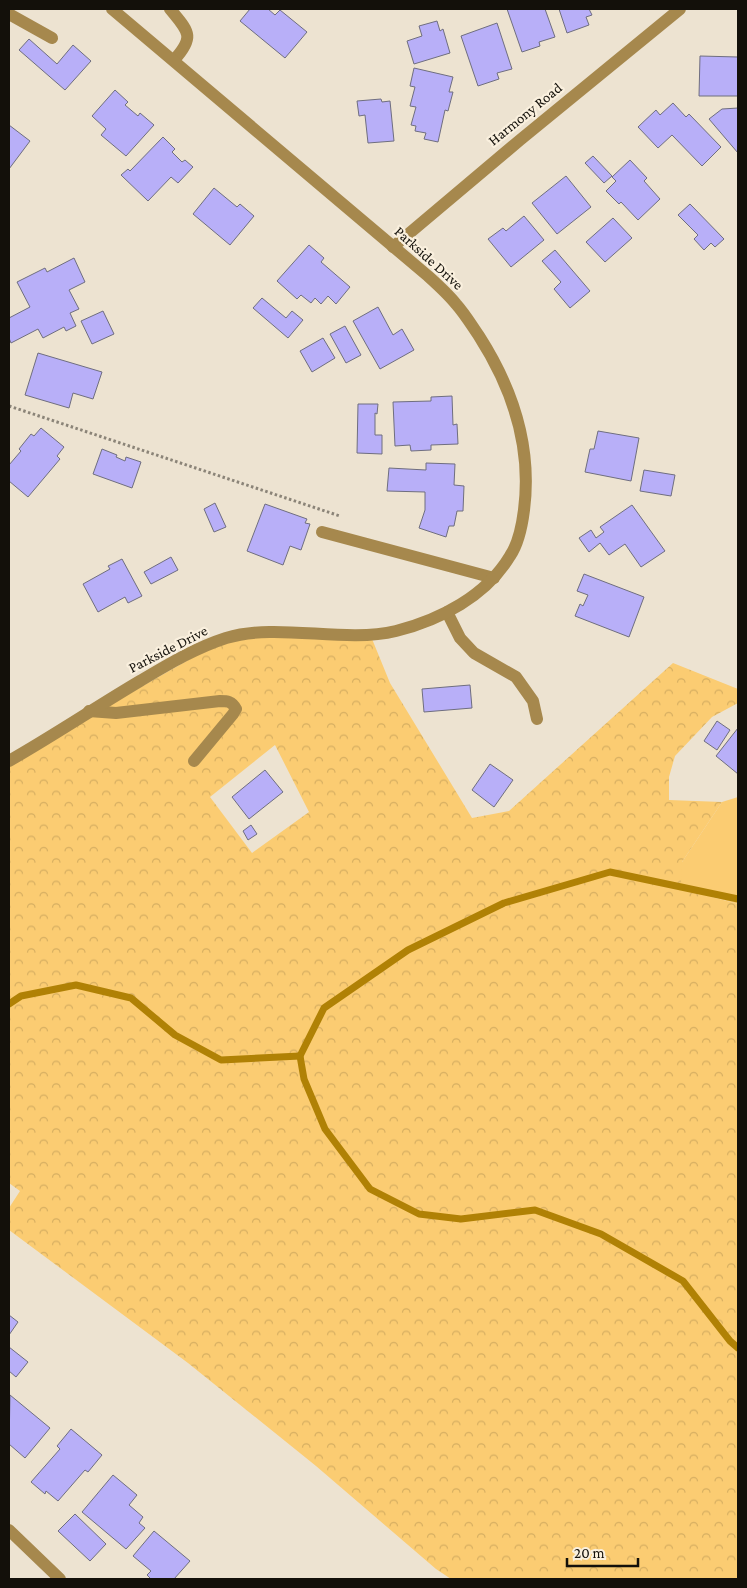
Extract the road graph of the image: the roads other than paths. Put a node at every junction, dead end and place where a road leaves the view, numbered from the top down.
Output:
1 (112, 9) edge
2 (170, 9) edge
3 (680, 9) edge
4 (9, 14) edge
5 (52, 38) dead end
6 (174, 60) junction
7 (393, 247) junction
8 (322, 532) dead end
9 (494, 578) junction
10 (447, 612) junction
11 (89, 711) junction
12 (537, 719) dead end
13 (9, 761) edge
14 (194, 761) dead end
15 (9, 1530) edge
16 (60, 1579) edge

1 - 6 street, Parkside Drive
2 - 6 street
3 - 7 street, Harmony Road
4 - 5 street
6 - 7 street, Parkside Drive
7 - 9 street, Parkside Drive
8 - 9 street
9 - 10 street, Parkside Drive
10 - 11 street, Parkside Drive
10 - 12 street
11 - 13 street, Parkside Drive
11 - 14 street
15 - 16 street

